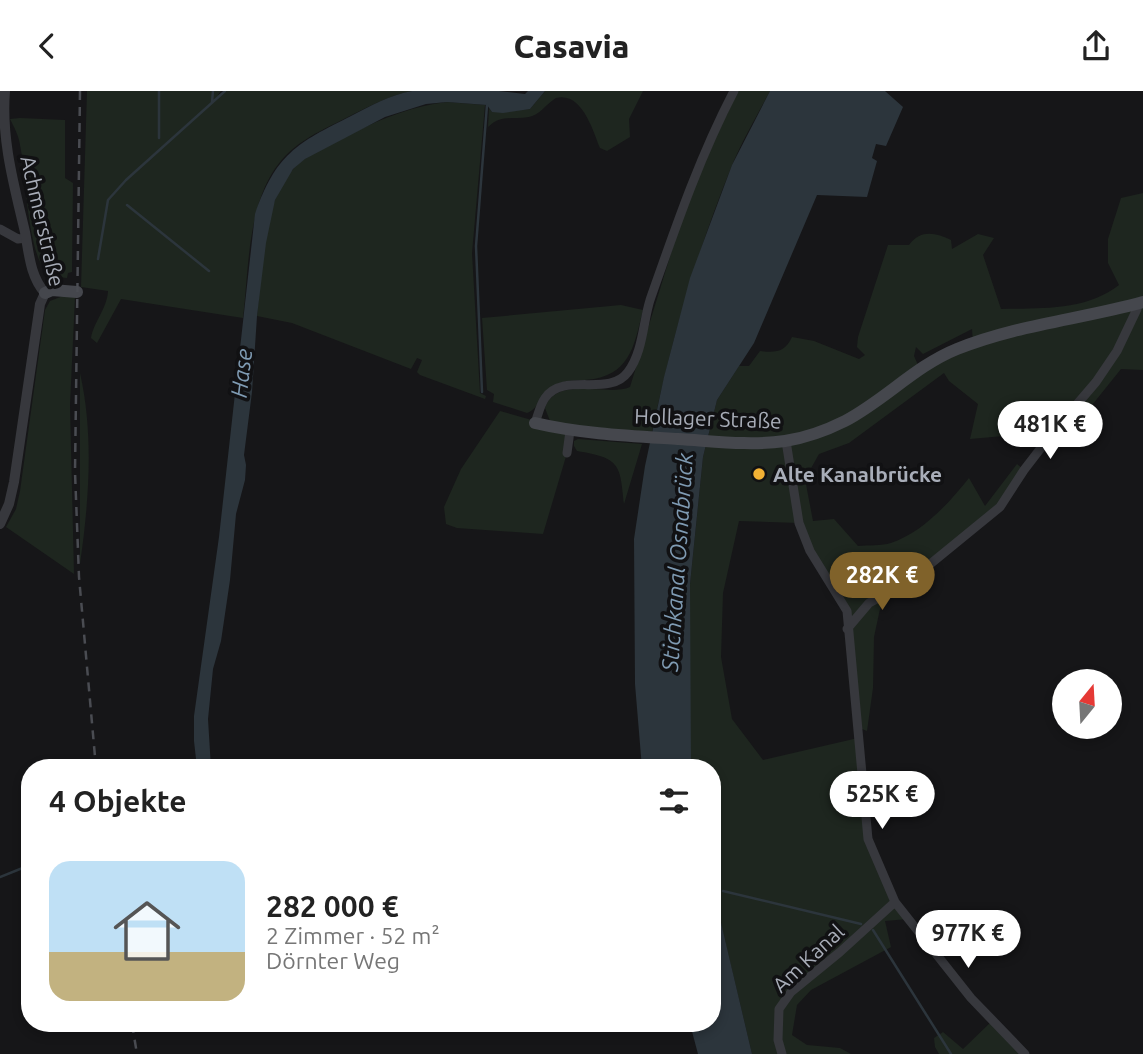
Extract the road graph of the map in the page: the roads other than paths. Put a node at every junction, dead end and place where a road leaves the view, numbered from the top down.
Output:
1 (5, 91) edge
2 (734, 91) edge
3 (0, 229) edge
4 (26, 238) junction
5 (78, 292) dead end
6 (45, 293) junction
7 (1140, 303) edge
8 (536, 423) joint
9 (570, 431) junction
10 (786, 441) junction
11 (567, 453) dead end
12 (0, 524) edge
13 (847, 629) junction
14 (895, 902) junction
15 (782, 1054) edge
16 (1025, 1054) edge

1 - 4 street, Achmerstraße
2 - 8 street
3 - 4 street
4 - 6 street, Achmerstraße
5 - 6 main road
6 - 12 street, Achmerstraße
7 - 10 main road, Hollager Straße
7 - 13 street
8 - 9 main road, Hollager Straße
9 - 10 main road, Hollager Straße
9 - 11 street
10 - 13 street
13 - 14 street
14 - 15 street, Am Kanal
14 - 16 street

